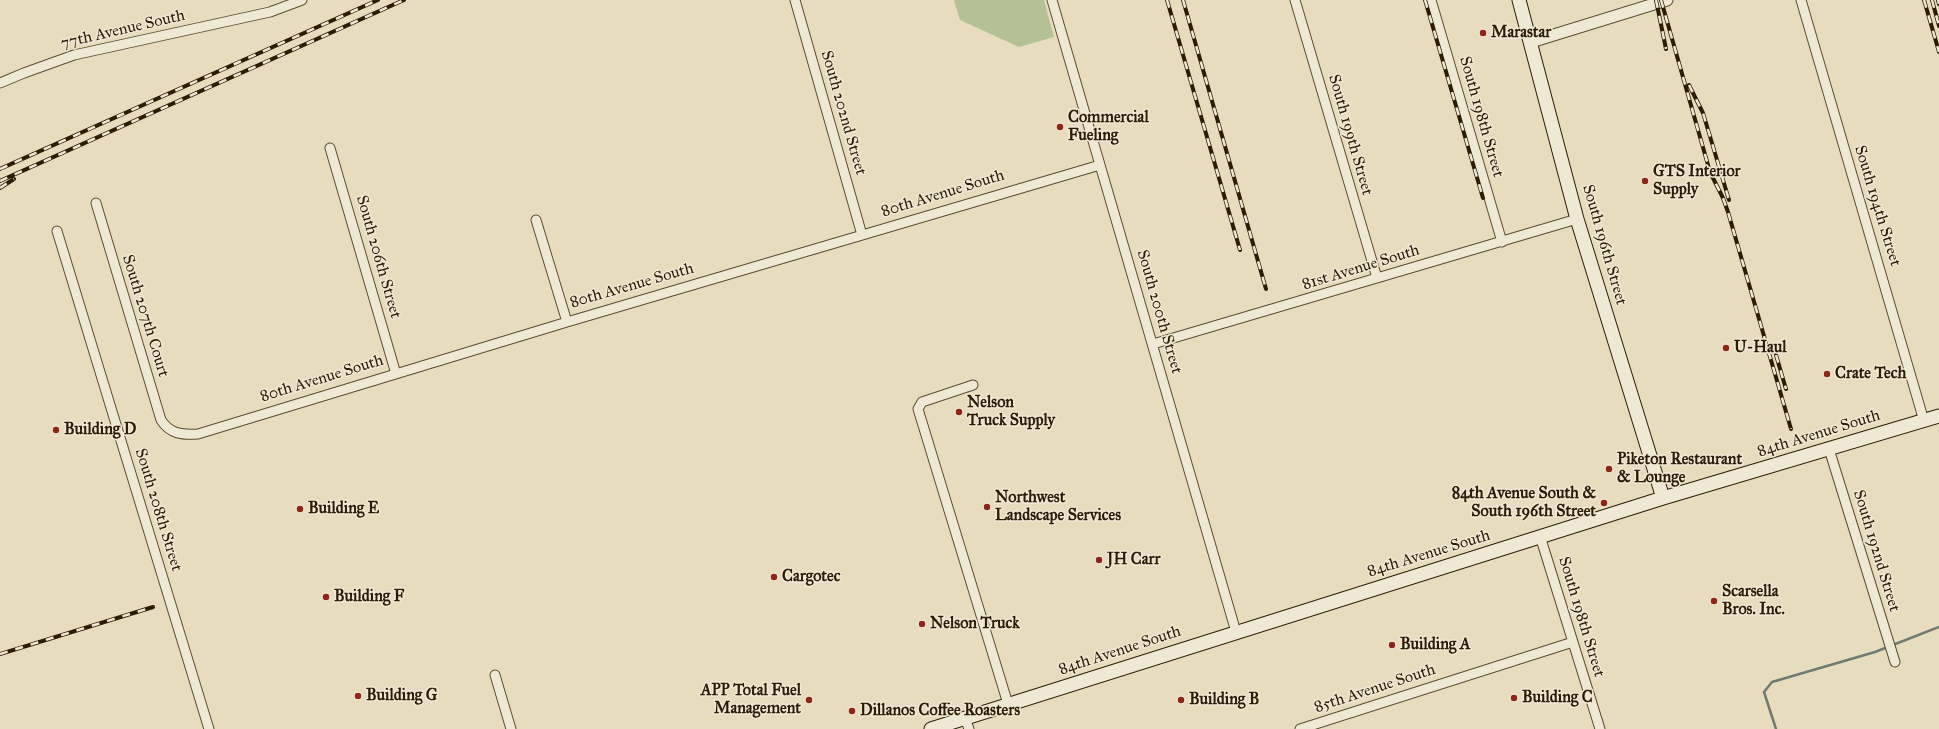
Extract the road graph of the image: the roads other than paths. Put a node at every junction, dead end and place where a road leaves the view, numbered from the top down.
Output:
1 (302, 0) edge
2 (795, 0) edge
3 (1052, 0) edge
4 (1295, 0) edge
5 (1431, 0) edge
6 (1519, 0) edge
7 (1667, 0) edge
8 (1801, 0) edge
9 (287, 3) edge
10 (1531, 42) junction
11 (0, 83) edge
12 (330, 148) dead end
13 (1100, 165) junction
14 (96, 203) dead end
15 (1577, 219) junction
16 (536, 220) dead end
17 (57, 230) dead end
18 (862, 235) junction
19 (1502, 242) junction
20 (1377, 278) junction
21 (567, 322) junction
22 (1152, 344) junction
23 (396, 374) junction
24 (973, 385) dead end
25 (1939, 416) edge
26 (1924, 421) junction
27 (174, 432) joint
28 (1829, 449) junction
29 (1663, 498) junction
30 (1540, 536) junction
31 (1236, 632) junction
32 (1573, 642) junction
33 (1895, 662) dead end
34 (495, 675) dead end
35 (1008, 704) junction
36 (967, 724) edge
37 (209, 729) edge
38 (511, 729) edge
39 (930, 729) edge
40 (1300, 729) edge
41 (1600, 729) edge

1 - 9 street, 77th Avenue South
2 - 18 street, South 202nd Street
3 - 13 street, South 200th Street
4 - 20 street, South 199th Street
5 - 19 street, South 198th Street
6 - 10 main road, South 196th Street
7 - 10 street
8 - 26 street, South 194th Street
9 - 11 street, 77th Avenue South
10 - 15 main road, South 196th Street
12 - 23 street, South 206th Street
13 - 18 street, 80th Avenue South
13 - 22 street, South 200th Street
14 - 27 street, South 207th Court
15 - 19 street, 81st Avenue South
15 - 29 main road, South 196th Street
16 - 21 street
17 - 37 street, South 208th Street
18 - 21 street, 80th Avenue South
19 - 20 street, 81st Avenue South
20 - 22 street, 81st Avenue South
21 - 23 street, 80th Avenue South
22 - 31 street, South 200th Street
23 - 27 street, 80th Avenue South
24 - 35 street
25 - 26 main road, 84th Avenue South
26 - 28 main road, 84th Avenue South
28 - 29 main road, 84th Avenue South
28 - 33 street, South 192nd Street
29 - 30 main road, 84th Avenue South
30 - 31 main road, 84th Avenue South
30 - 32 street, South 198th Street
31 - 35 main road, 84th Avenue South
32 - 40 street, 85th Avenue South
32 - 41 street, South 198th Street
34 - 38 street
35 - 36 main road, 84th Avenue South
36 - 39 main road, 84th Avenue South

